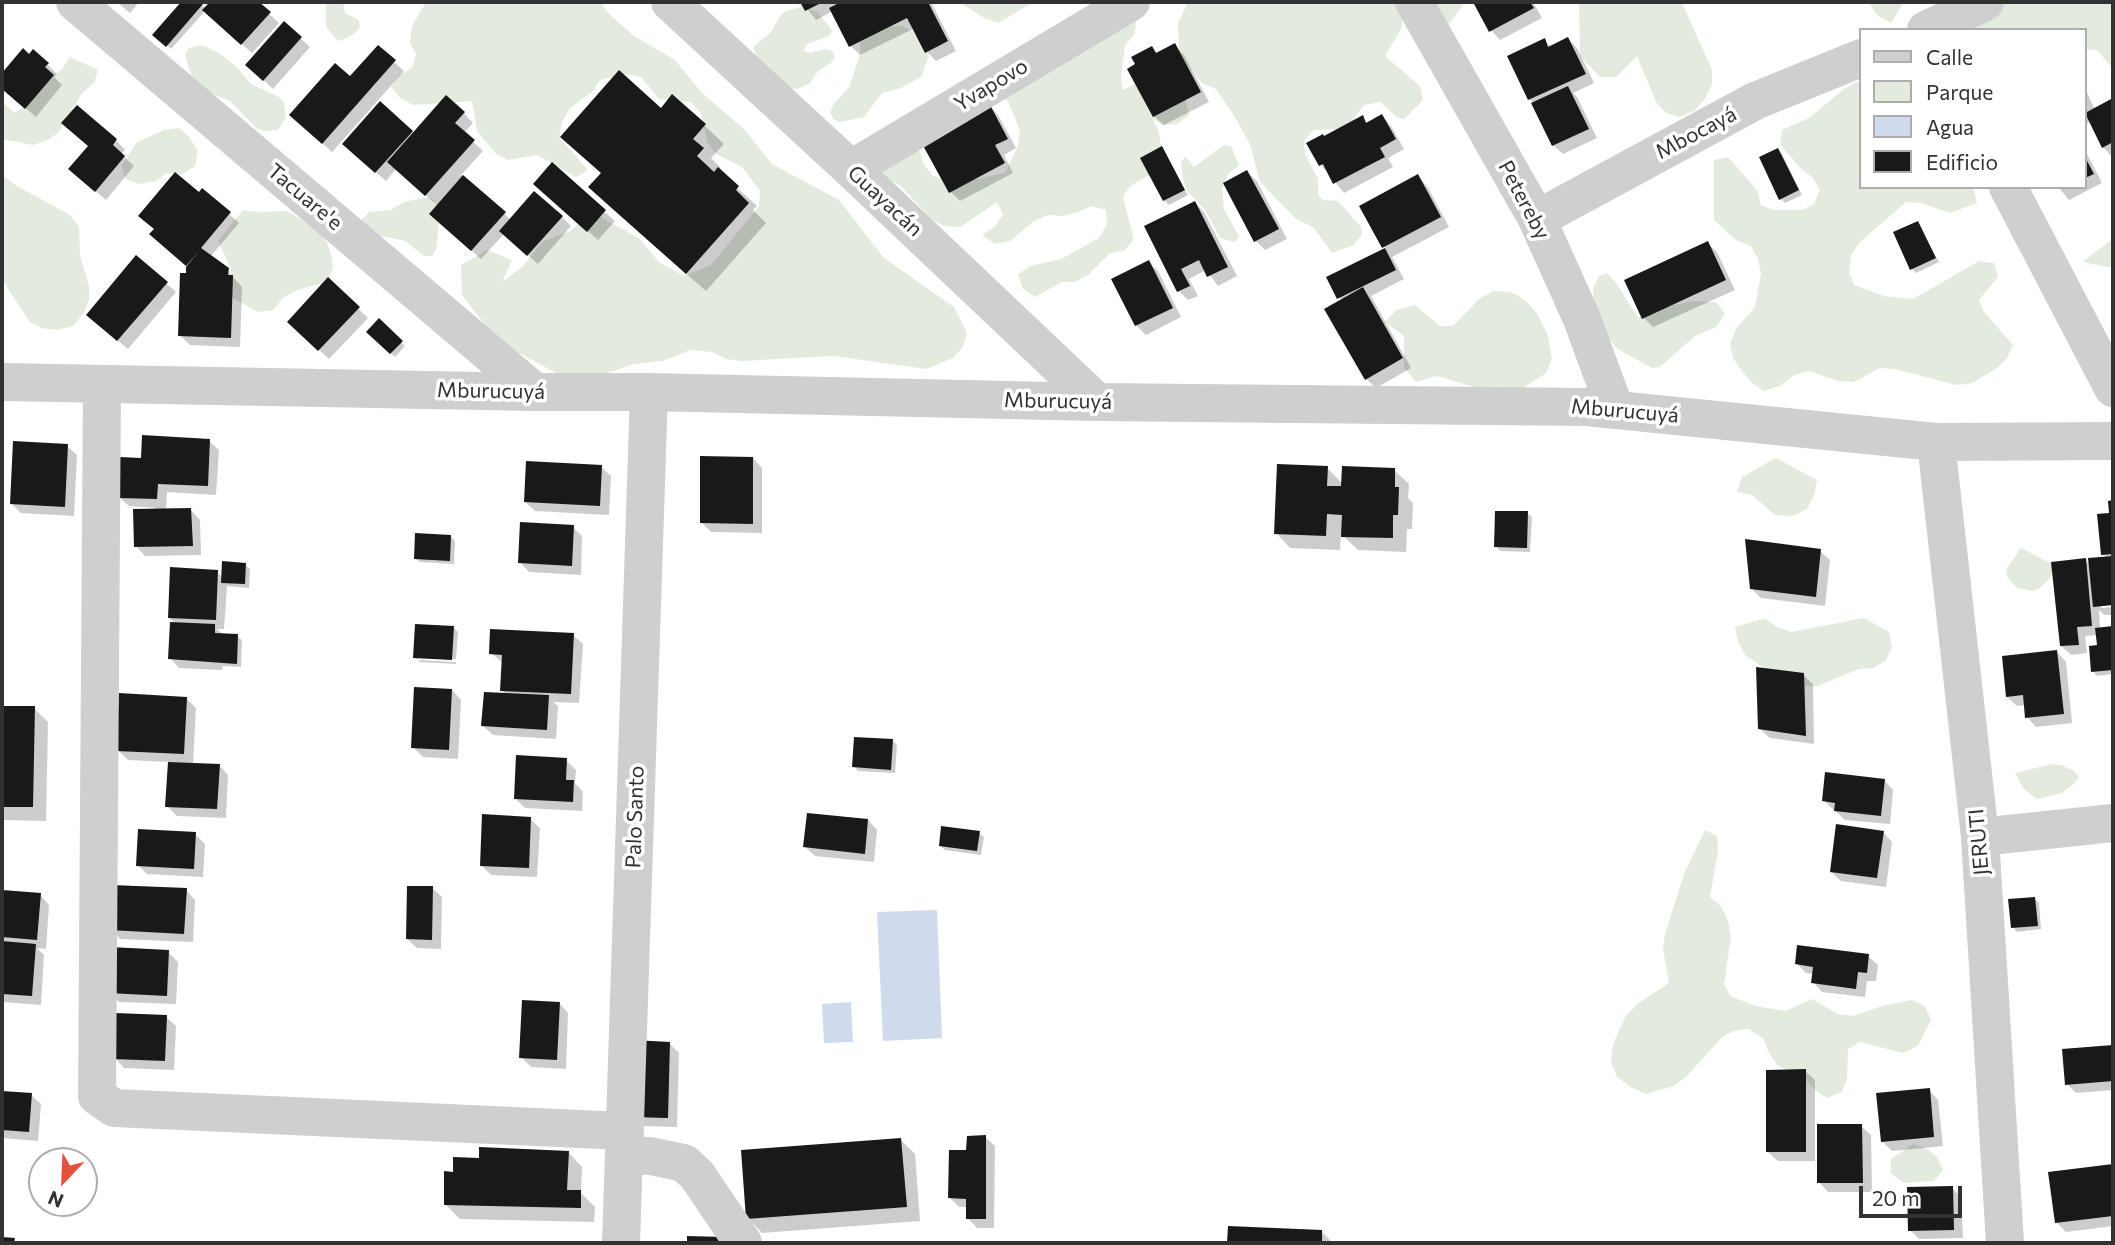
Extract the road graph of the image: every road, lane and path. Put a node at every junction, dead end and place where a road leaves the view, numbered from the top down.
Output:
1 (75, 2) edge
2 (670, 2) edge
3 (1131, 2) edge
4 (1414, 2) edge
5 (1985, 2) edge
6 (1930, 28) edge
7 (1860, 58) edge
8 (851, 169) junction
9 (2009, 189) edge
10 (1536, 219) junction
11 (2, 382) edge
12 (102, 384) junction
13 (2113, 388) edge
14 (534, 392) junction
15 (649, 392) junction
16 (1097, 402) junction
17 (1615, 409) junction
18 (2113, 441) edge
19 (1936, 442) junction
20 (2113, 823) edge
21 (1980, 837) junction
22 (624, 1143) junction
23 (621, 1243) edge
24 (743, 1243) edge
25 (2005, 1243) edge

1 - 14 street, Tacuare'e
2 - 8 street, Guayacán
3 - 8 street, Yvapovo
4 - 10 street, Petereby
5 - 6 street
7 - 10 street, Mbocayá
8 - 16 street, Guayacán
9 - 13 street
10 - 17 street, Petereby
11 - 12 street, Mburucuyá
12 - 14 street, Mburucuyá
12 - 22 street
14 - 15 street, Mburucuyá
15 - 16 street, Mburucuyá
15 - 22 street, Palo Santo
16 - 17 street, Mburucuyá
17 - 19 street, Mburucuyá
18 - 19 street, Mburucuyá
19 - 21 street, JERUTI
20 - 21 street
21 - 25 street, JERUTI
22 - 23 street, Palo Santo
22 - 24 street

